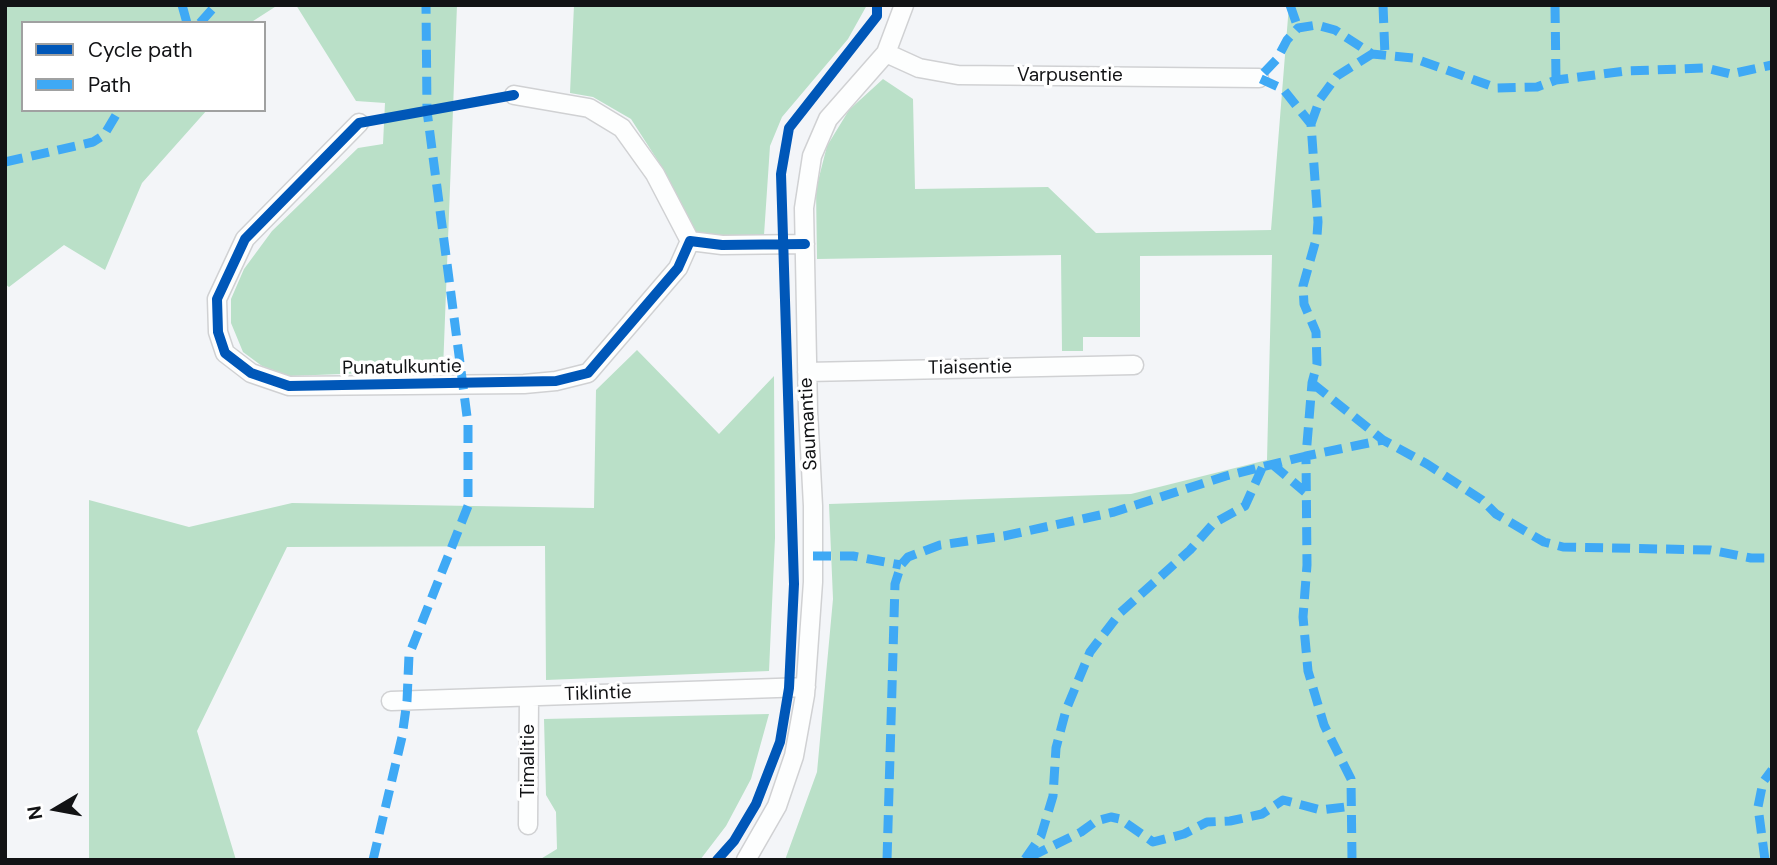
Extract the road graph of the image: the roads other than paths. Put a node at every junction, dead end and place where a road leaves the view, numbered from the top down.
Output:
1 (904, 5) edge
2 (886, 53) junction
3 (1258, 78) dead end
4 (514, 95) dead end
5 (359, 123) dead end
6 (690, 241) junction
7 (805, 244) junction
8 (1134, 365) dead end
9 (807, 372) junction
10 (806, 687) junction
11 (529, 697) junction
12 (391, 701) dead end
13 (528, 825) dead end
14 (746, 860) edge

1 - 2 street, Saumantie
2 - 3 street, Varpusentie
2 - 7 street, Saumantie
4 - 6 street
5 - 6 street, Punatulkuntie
6 - 7 street
7 - 9 street, Saumantie
8 - 9 street, Tiaisentie
9 - 10 street, Saumantie
10 - 11 street, Tiklintie
10 - 14 street, Saumantie
11 - 12 street, Tiklintie
11 - 13 street, Timalitie

